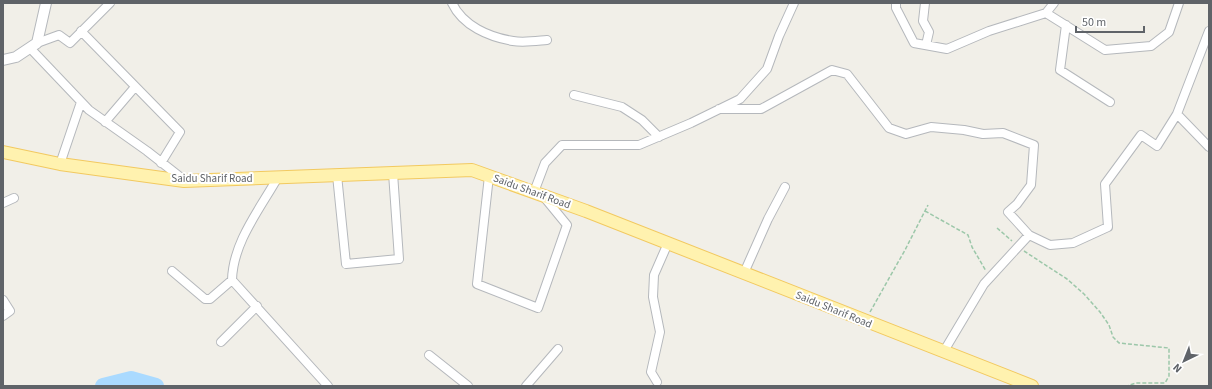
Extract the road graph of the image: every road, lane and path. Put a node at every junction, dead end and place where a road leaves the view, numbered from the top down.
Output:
1 (46, 3) edge
2 (110, 3) edge
3 (452, 3) edge
4 (794, 3) edge
5 (896, 3) edge
6 (925, 3) edge
7 (1054, 3) edge
8 (1179, 3) edge
9 (1046, 13) junction
10 (1066, 25) junction
11 (81, 31) junction
12 (1209, 31) edge
13 (547, 40) dead end
14 (926, 45) junction
15 (33, 46) junction
16 (3, 60) edge
17 (135, 88) junction
18 (574, 95) dead end
19 (81, 102) junction
20 (1110, 102) dead end
21 (719, 109) junction
22 (1177, 114) junction
23 (105, 122) junction
24 (659, 137) junction
25 (1209, 146) edge
26 (3, 152) edge
27 (161, 163) junction
28 (60, 164) junction
29 (393, 173) junction
30 (337, 175) junction
31 (489, 176) junction
32 (278, 177) junction
33 (184, 181) junction
34 (785, 187) dead end
35 (538, 194) junction
36 (14, 198) dead end
37 (3, 203) edge
38 (928, 205) dead end
39 (925, 211) junction
40 (996, 228) dead end
41 (1029, 235) junction
42 (668, 243) junction
43 (1018, 246) junction
44 (172, 271) dead end
45 (744, 273) junction
46 (990, 278) junction
47 (232, 280) junction
48 (3, 300) edge
49 (257, 306) junction
50 (3, 316) edge
51 (865, 320) junction
52 (221, 342) dead end
53 (558, 349) dead end
54 (944, 351) junction
55 (429, 355) dead end
56 (657, 382) dead end
57 (328, 386) edge
58 (468, 386) edge
59 (526, 386) edge
60 (1032, 386) edge
61 (1127, 386) edge

1 - 15 street
2 - 11 street
3 - 13 street
4 - 21 street
5 - 14 street
6 - 14 street
7 - 9 street
8 - 10 street
9 - 10 street
9 - 14 street
10 - 20 street
11 - 15 street
11 - 17 street
12 - 22 street
15 - 16 street
15 - 19 street
17 - 23 street
17 - 27 street
18 - 24 street
19 - 23 street
19 - 28 street
21 - 24 street
21 - 41 street
22 - 25 street
22 - 41 street
23 - 27 street
24 - 35 street
26 - 28 main road, Saidu Sharif Road
27 - 33 street
28 - 33 main road, Saidu Sharif Road
29 - 30 main road, Saidu Sharif Road
29 - 30 street
29 - 31 main road, Saidu Sharif Road
30 - 32 main road, Saidu Sharif Road
31 - 35 main road, Saidu Sharif Road
31 - 35 street
32 - 33 main road, Saidu Sharif Road
32 - 47 street
34 - 45 street
35 - 42 main road, Saidu Sharif Road
36 - 37 street
38 - 39 path
39 - 46 path
39 - 51 path
40 - 43 path
41 - 43 street
42 - 45 main road, Saidu Sharif Road
42 - 56 street
43 - 46 street
43 - 61 path
44 - 47 street
45 - 51 main road, Saidu Sharif Road
46 - 54 street
47 - 49 street
48 - 50 street
49 - 52 street
49 - 57 street
51 - 54 main road, Saidu Sharif Road
53 - 59 street
54 - 60 main road, Saidu Sharif Road
55 - 58 street

